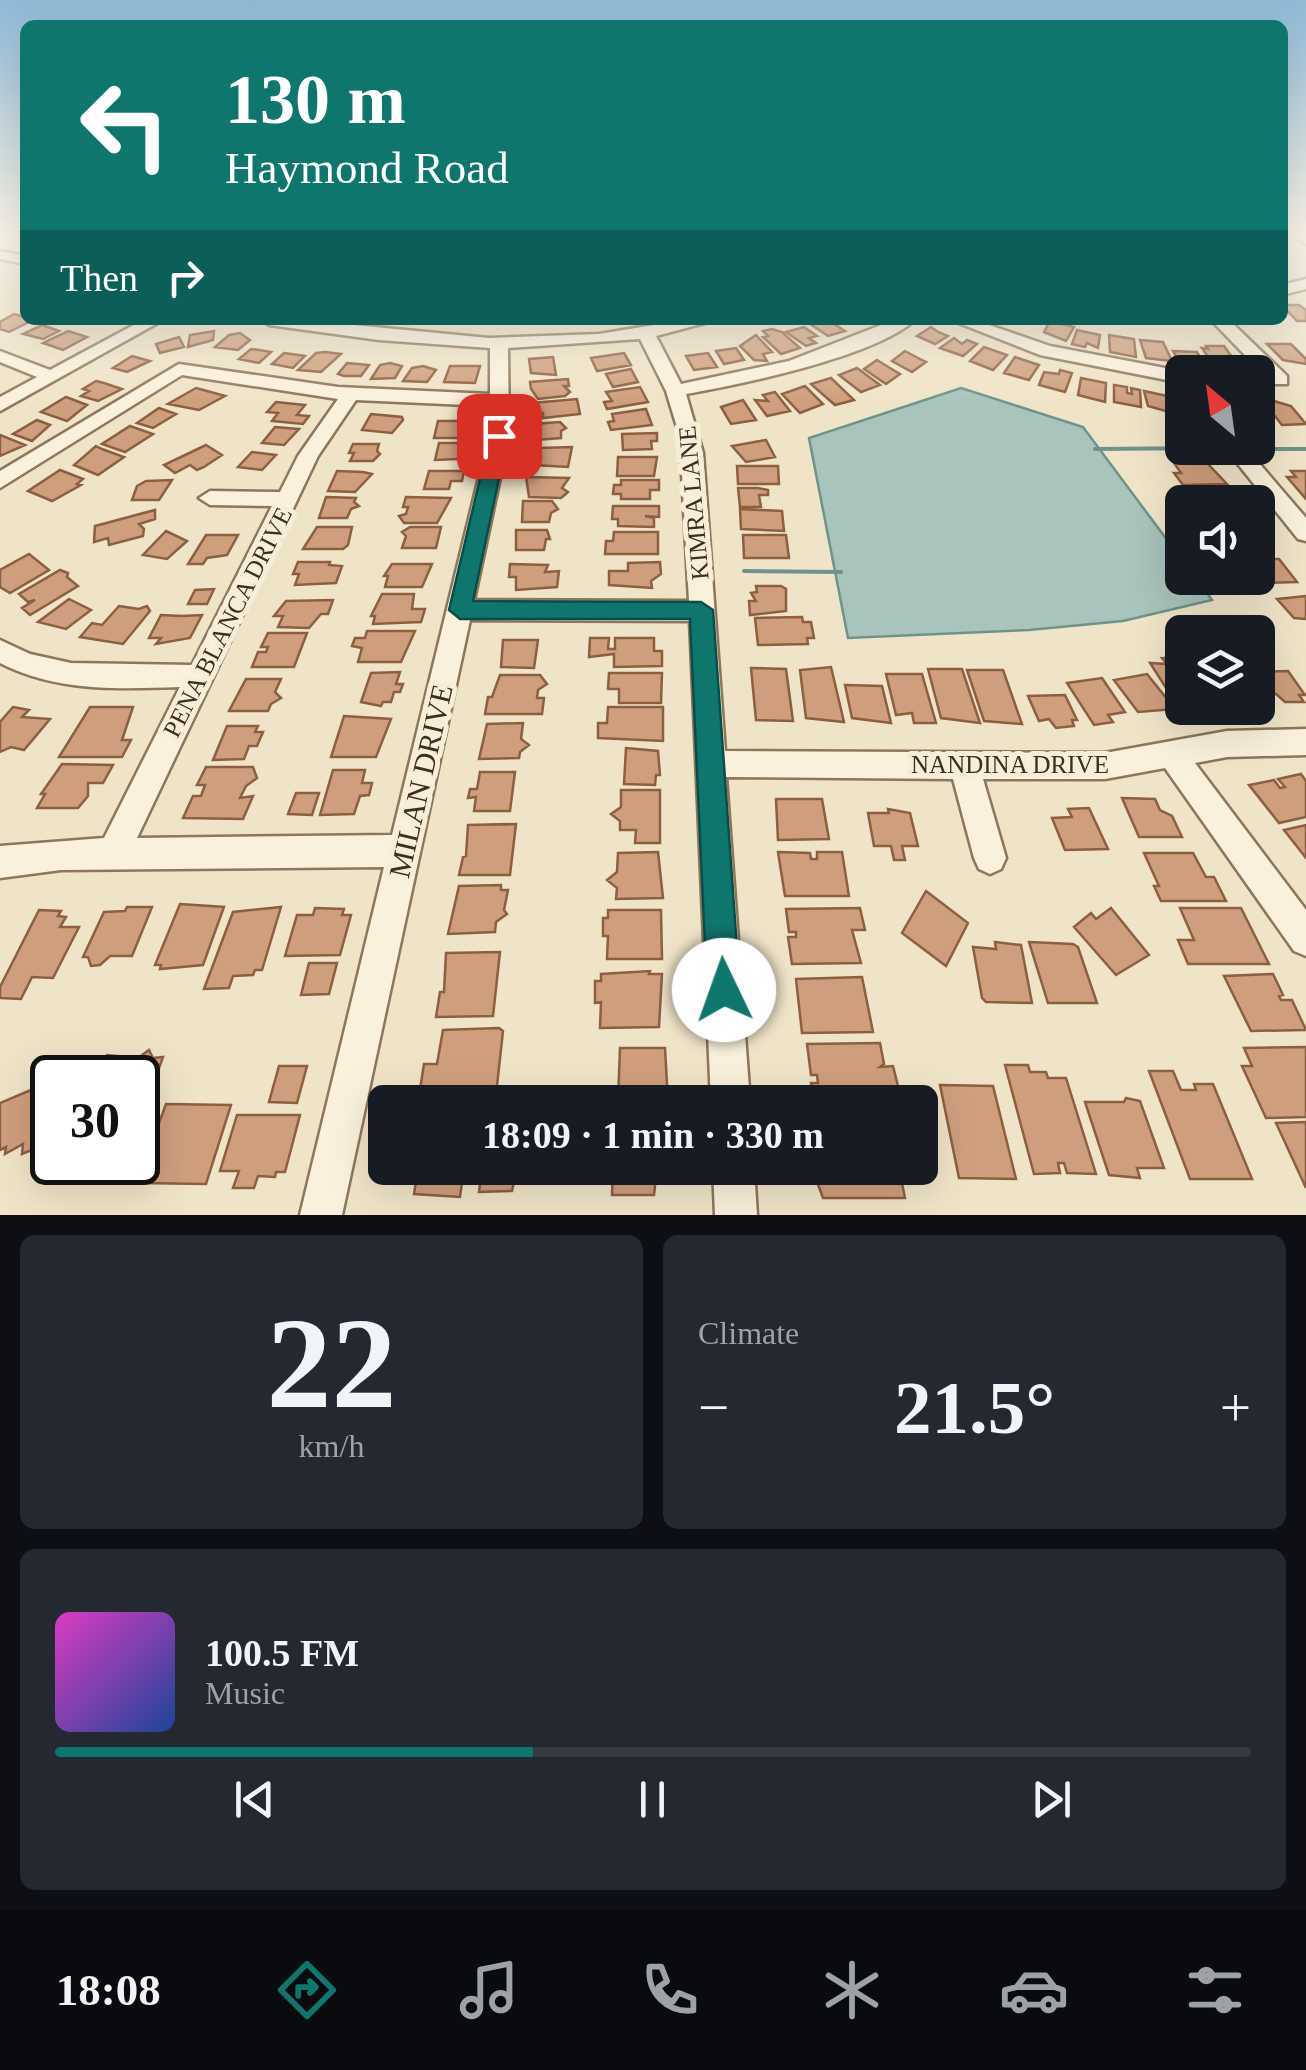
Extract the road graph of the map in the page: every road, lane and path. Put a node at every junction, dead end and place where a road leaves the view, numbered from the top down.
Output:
1 (146, 325) edge
2 (300, 325) edge
3 (682, 325) edge
4 (895, 325) edge
5 (974, 325) edge
6 (1226, 325) edge
7 (645, 332) junction
8 (498, 344) junction
9 (1260, 355) edge
10 (0, 356) edge
11 (1275, 369) edge
12 (1165, 374) edge
13 (52, 376) junction
14 (1275, 380) edge
15 (676, 390) junction
16 (350, 396) junction
17 (498, 400) junction
18 (0, 405) edge
19 (1250, 465) edge
20 (0, 481) edge
21 (210, 498) dead end
22 (290, 499) junction
23 (1303, 526) edge
24 (460, 610) junction
25 (701, 610) junction
26 (0, 651) edge
27 (199, 676) junction
28 (1306, 742) edge
29 (1172, 755) junction
30 (712, 764) junction
31 (964, 765) junction
32 (405, 852) junction
33 (113, 854) junction
34 (990, 858) dead end
35 (0, 862) edge
36 (1306, 939) edge
37 (729, 1085) edge
38 (735, 1185) edge
39 (321, 1215) edge
40 (736, 1215) edge

1 - 13 street
2 - 8 street
3 - 7 street
4 - 15 street
5 - 12 street
6 - 9 street
7 - 8 street
7 - 15 street, KIMRA LANE
8 - 17 street, MILAN DRIVE
10 - 13 street
11 - 14 street
13 - 18 street
15 - 25 street, KIMRA LANE
16 - 17 street
16 - 20 street
16 - 22 street, PENA BLANCA DRIVE
17 - 24 street, MILAN DRIVE
19 - 23 street
21 - 22 street
22 - 27 street, PENA BLANCA DRIVE
24 - 25 street
24 - 32 street, MILAN DRIVE
25 - 30 street, KIMRA LANE
26 - 27 street
27 - 33 street, PENA BLANCA DRIVE
28 - 29 street, NANDINA DRIVE
29 - 31 street, NANDINA DRIVE
29 - 36 street
30 - 31 street, NANDINA DRIVE
30 - 37 street, KIMRA LANE
31 - 34 street
32 - 33 street
32 - 39 street, MILAN DRIVE
33 - 35 street
38 - 40 street

